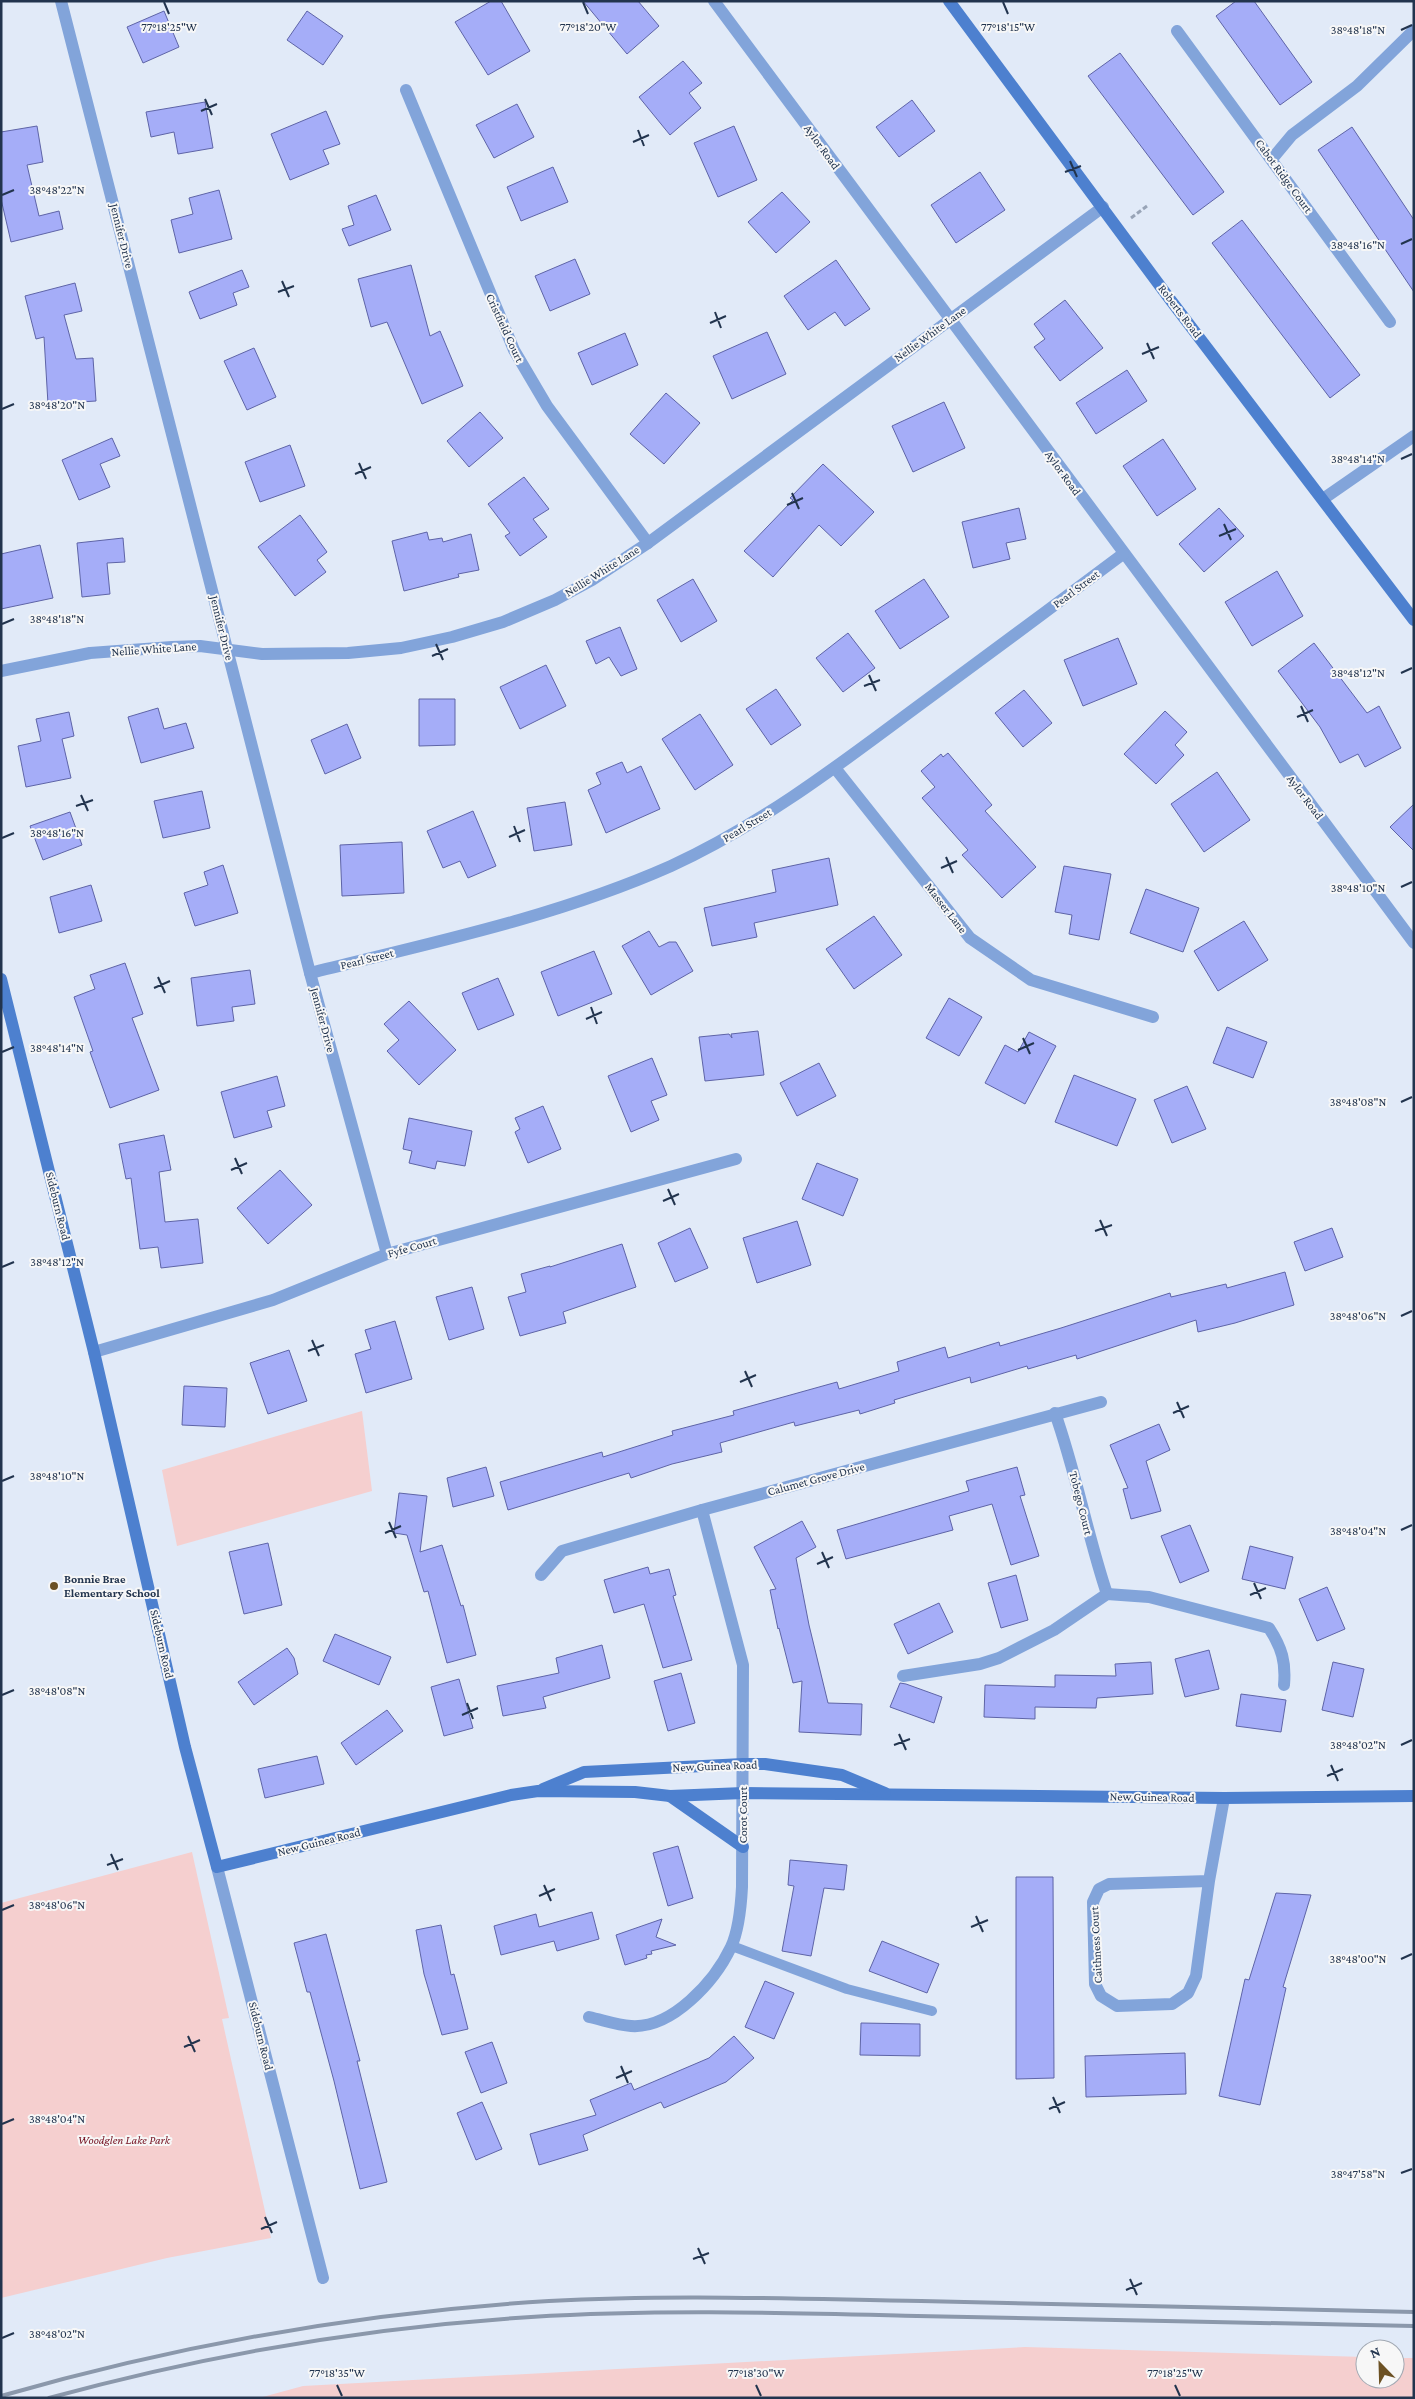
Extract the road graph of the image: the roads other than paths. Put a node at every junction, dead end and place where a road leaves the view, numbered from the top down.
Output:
1 (61, 1) edge
2 (714, 1) edge
3 (949, 1) edge
4 (1414, 30) edge
5 (1177, 31) dead end
6 (406, 90) dead end
7 (1272, 159) junction
8 (1103, 207) junction
9 (950, 319) junction
10 (1390, 322) dead end
11 (1414, 436) edge
12 (1324, 499) junction
13 (648, 543) junction
14 (1123, 554) junction
15 (1414, 620) edge
16 (228, 649) junction
17 (1, 671) edge
18 (835, 768) junction
19 (1414, 943) edge
20 (310, 974) junction
21 (1, 979) edge
22 (1153, 1017) dead end
23 (736, 1159) dead end
24 (387, 1254) junction
25 (94, 1352) junction
26 (1101, 1402) dead end
27 (1055, 1413) junction
28 (702, 1510) junction
29 (541, 1575) dead end
30 (1107, 1594) junction
31 (903, 1676) dead end
32 (1284, 1685) dead end
33 (743, 1764) junction
34 (538, 1791) junction
35 (743, 1793) junction
36 (890, 1795) junction
37 (670, 1796) junction
38 (1414, 1796) edge
39 (1224, 1798) junction
40 (743, 1847) junction
41 (217, 1867) junction
42 (1209, 1882) junction
43 (732, 1946) junction
44 (932, 2011) dead end
45 (589, 2017) dead end
46 (323, 2278) dead end

1 - 16 street, Jennifer Drive
2 - 9 street, Aylor Road
3 - 8 street, Roberts Road
4 - 7 street
5 - 7 street, Cabot Ridge Court
6 - 13 street, Cristfield Court
7 - 10 street, Cabot Ridge Court
8 - 9 street, Nellie White Lane
8 - 12 street, Roberts Road
9 - 13 street, Nellie White Lane
9 - 14 street, Aylor Road
11 - 12 street
12 - 15 street, Roberts Road
13 - 16 street, Nellie White Lane
14 - 18 street, Pearl Street
14 - 19 street, Aylor Road
16 - 17 street, Nellie White Lane
16 - 20 street, Jennifer Drive
18 - 20 street, Pearl Street
18 - 22 street, Masser Lane
20 - 24 street, Jennifer Drive
21 - 25 street, Sideburn Road
23 - 24 street, Fyfe Court
24 - 25 street, Fyfe Court
25 - 41 street, Sideburn Road
26 - 27 street, Calumet Grove Drive
27 - 28 street, Calumet Grove Drive
27 - 30 street, Tobego Court
28 - 29 street, Calumet Grove Drive
28 - 33 street, Corot Court
30 - 31 street
30 - 32 street
33 - 34 street, New Guinea Road
33 - 35 street, Corot Court
33 - 36 street, New Guinea Road
34 - 37 street, New Guinea Road
34 - 41 street, New Guinea Road
35 - 36 street, New Guinea Road
35 - 37 street, New Guinea Road
35 - 40 street, Corot Court
36 - 39 street, New Guinea Road
37 - 40 street
38 - 39 street, New Guinea Road
39 - 42 street, Caithness Court
40 - 43 street, Corot Court
41 - 46 street, Sideburn Road
42 - 42 street, Caithness Court
43 - 44 lane
43 - 45 street, Corot Court

